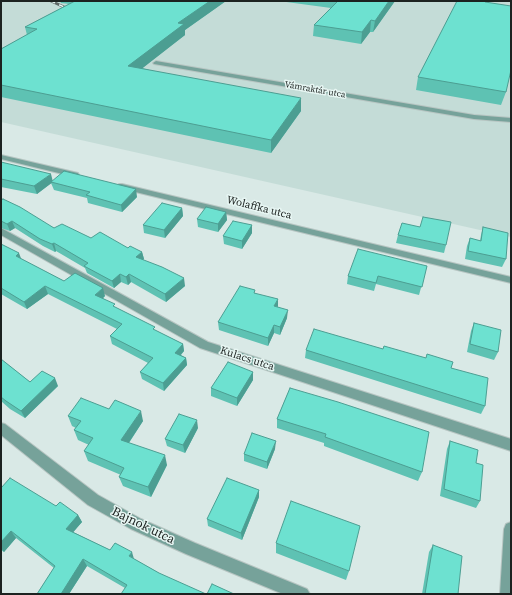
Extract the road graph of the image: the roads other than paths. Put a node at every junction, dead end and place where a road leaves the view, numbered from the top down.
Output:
1 (156, 63) dead end
2 (474, 117) junction
3 (511, 120) edge
4 (511, 126) edge
5 (1, 157) edge
6 (84, 177) edge
7 (114, 184) edge
8 (1, 231) edge
9 (511, 280) edge
10 (1, 428) edge
11 (511, 445) edge
12 (511, 529) edge
13 (302, 594) edge
14 (508, 594) edge

1 - 2 street, Vámraktár utca
2 - 3 street, Vámraktár utca
2 - 4 street, Vámraktár utca
5 - 6 street
7 - 9 street, Wolaffka utca
8 - 11 street, Kulacs utca
10 - 13 street, Bajnok utca
12 - 14 street

